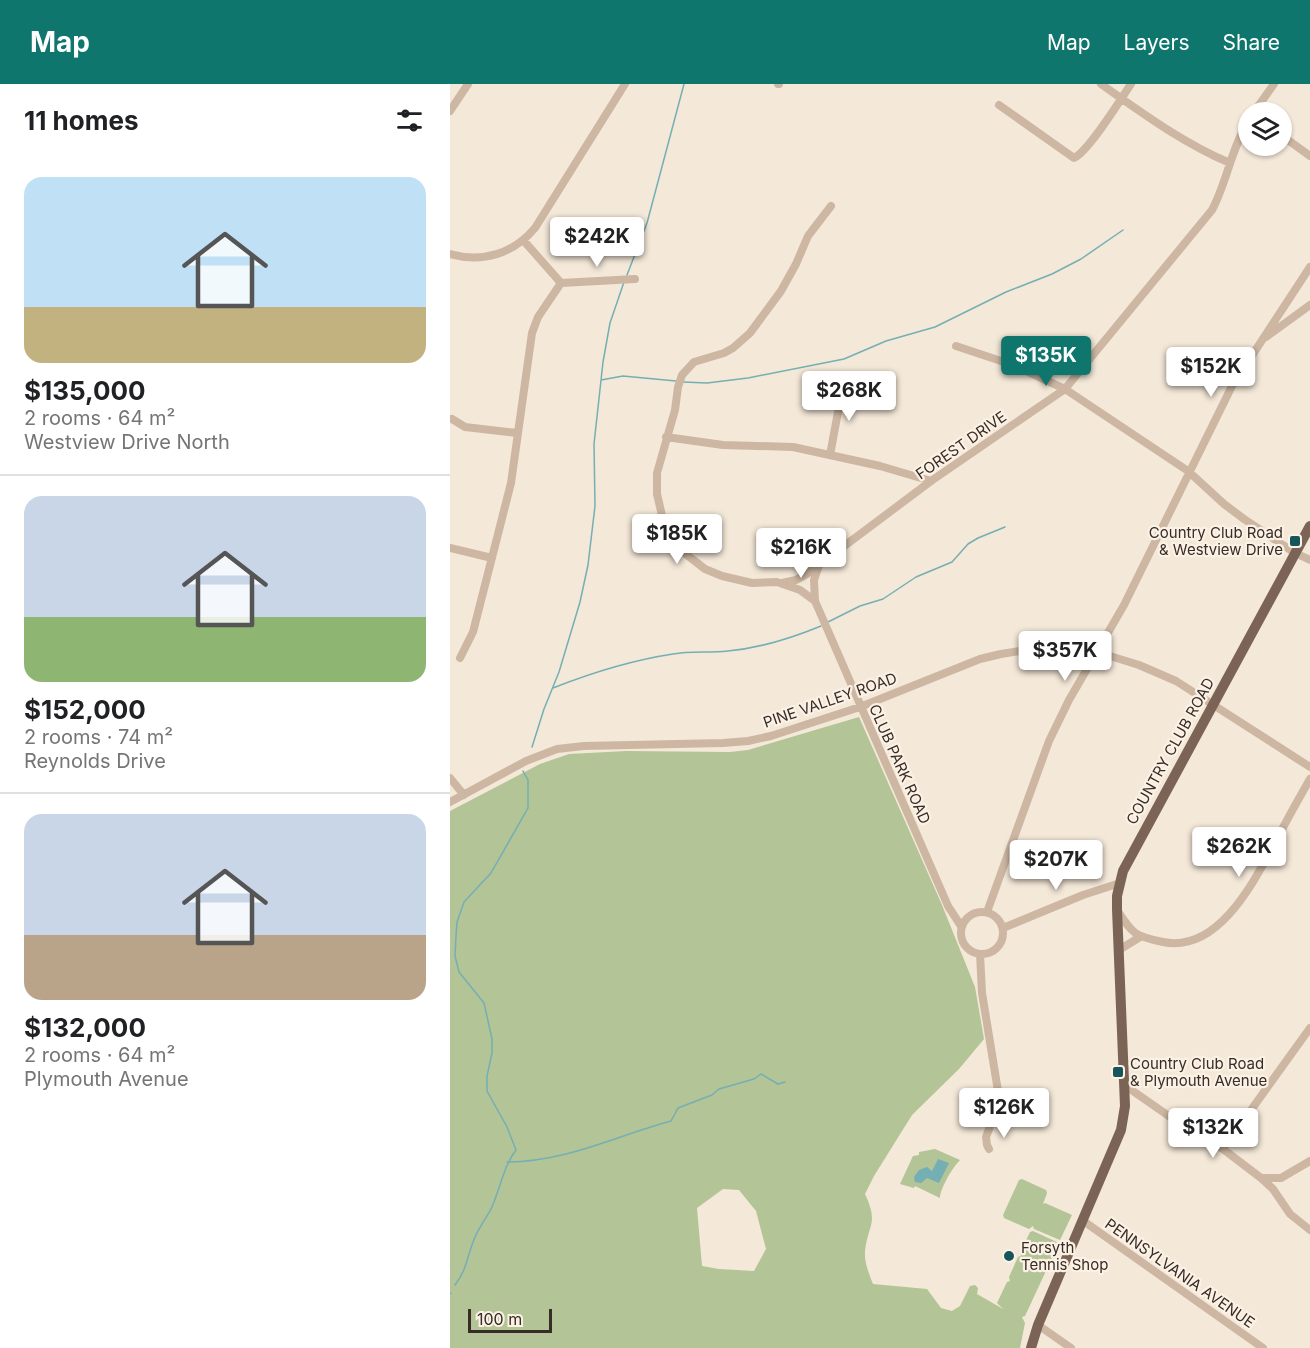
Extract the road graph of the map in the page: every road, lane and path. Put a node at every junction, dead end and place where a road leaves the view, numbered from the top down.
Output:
1 (468, 84) edge
2 (625, 84) edge
3 (1101, 84) edge
4 (1131, 84) edge
5 (1274, 84) edge
6 (1121, 99) junction
7 (1261, 102) edge
8 (999, 105) dead end
9 (450, 111) edge
10 (1292, 143) edge
11 (1238, 145) edge
12 (1310, 156) edge
13 (1230, 163) junction
14 (831, 206) dead end
15 (524, 241) junction
16 (450, 254) edge
17 (1310, 267) edge
18 (635, 279) dead end
19 (561, 283) junction
20 (1310, 305) edge
21 (1261, 340) junction
22 (956, 346) dead end
23 (843, 385) dead end
24 (1065, 389) junction
25 (452, 419) dead end
26 (517, 433) junction
27 (666, 437) junction
28 (830, 455) junction
29 (1188, 471) junction
30 (931, 482) junction
31 (1310, 526) edge
32 (450, 548) edge
33 (1295, 553) junction
34 (492, 558) junction
35 (1310, 560) edge
36 (819, 565) junction
37 (780, 583) junction
38 (815, 601) junction
39 (1097, 652) junction
40 (460, 658) dead end
41 (1214, 704) junction
42 (860, 707) junction
43 (1310, 767) edge
44 (450, 778) edge
45 (1310, 778) edge
46 (464, 795) junction
47 (450, 802) edge
48 (1120, 883) junction
49 (1117, 909) junction
50 (987, 912) junction
51 (961, 926) junction
52 (1003, 928) junction
53 (1140, 937) junction
54 (1119, 950) junction
55 (980, 954) junction
56 (1310, 1028) edge
57 (1124, 1082) junction
58 (1223, 1149) junction
59 (990, 1150) dead end
60 (1310, 1161) edge
61 (1261, 1178) junction
62 (1281, 1178) junction
63 (1279, 1197) junction
64 (1082, 1220) junction
65 (1310, 1230) edge
66 (1038, 1325) junction
67 (1031, 1348) edge
68 (1071, 1348) edge
69 (1263, 1348) edge

1 - 9 street
2 - 15 street
3 - 6 street
4 - 6 street
5 - 7 street
6 - 8 street
6 - 13 street
10 - 12 street
11 - 13 street, FOREST DRIVE
13 - 24 street, FOREST DRIVE
14 - 27 street
15 - 16 street
15 - 19 street
17 - 21 street
18 - 19 street
19 - 26 street
20 - 21 street
21 - 29 street
22 - 24 street
23 - 28 street
24 - 29 street
24 - 30 street, FOREST DRIVE
25 - 26 street
26 - 34 street
27 - 28 street
27 - 37 street
28 - 30 street
29 - 33 street
29 - 39 street
30 - 36 street, FOREST DRIVE
31 - 33 main road, COUNTRY CLUB ROAD
32 - 34 street
33 - 35 street
33 - 41 main road, COUNTRY CLUB ROAD
34 - 40 street
36 - 37 street, FOREST DRIVE
36 - 38 street
37 - 38 street
38 - 42 street, CLUB PARK ROAD
39 - 41 street, PINE VALLEY ROAD
39 - 42 street, PINE VALLEY ROAD
39 - 50 street
41 - 43 street, PINE VALLEY ROAD
41 - 48 main road, COUNTRY CLUB ROAD
42 - 46 street, PINE VALLEY ROAD
42 - 51 street, CLUB PARK ROAD
44 - 46 street
45 - 53 street
46 - 47 street, PINE VALLEY ROAD
48 - 49 main road, COUNTRY CLUB ROAD
48 - 52 street
49 - 53 street
49 - 54 main road, COUNTRY CLUB ROAD
50 - 51 street
50 - 52 street
51 - 55 street
52 - 55 street
53 - 54 street
54 - 57 main road, COUNTRY CLUB ROAD
55 - 59 street
56 - 58 street
57 - 58 street
57 - 64 main road, COUNTRY CLUB ROAD
58 - 61 street
60 - 62 street
61 - 62 street
61 - 63 street
62 - 63 street
63 - 65 street
64 - 66 main road, COUNTRY CLUB ROAD
64 - 69 street, PENNSYLVANIA AVENUE
66 - 67 main road, COUNTRY CLUB ROAD
66 - 68 street

